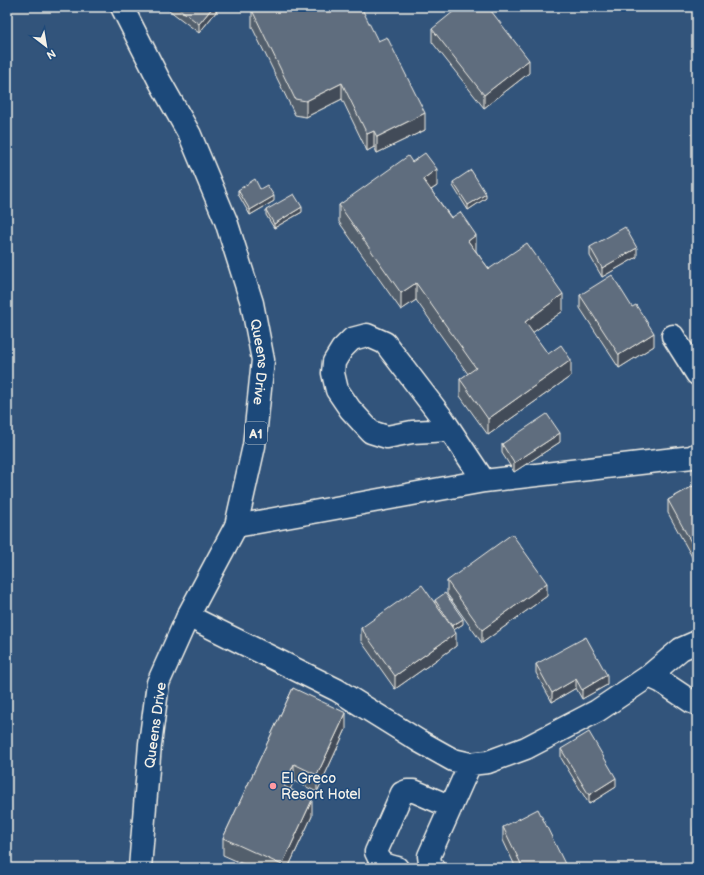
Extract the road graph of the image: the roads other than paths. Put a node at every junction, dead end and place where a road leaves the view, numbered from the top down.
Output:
1 (122, 7) edge
2 (673, 336) dead end
3 (697, 374) edge
4 (450, 430) junction
5 (697, 454) edge
6 (484, 481) junction
7 (236, 526) junction
8 (188, 616) junction
9 (697, 642) edge
10 (649, 676) junction
11 (697, 704) edge
12 (470, 764) junction
13 (451, 807) junction
14 (428, 866) edge
15 (140, 868) edge
16 (397, 868) edge

1 - 7 main road, Queens Drive / A1
2 - 3 main road
4 - 4 main road
4 - 6 main road
5 - 6 main road
6 - 7 main road
7 - 8 main road, Queens Drive / A1
8 - 12 main road
8 - 15 main road, Queens Drive / A1
9 - 10 main road
10 - 11 main road
10 - 12 main road
12 - 13 main road
13 - 14 main road
13 - 16 main road

